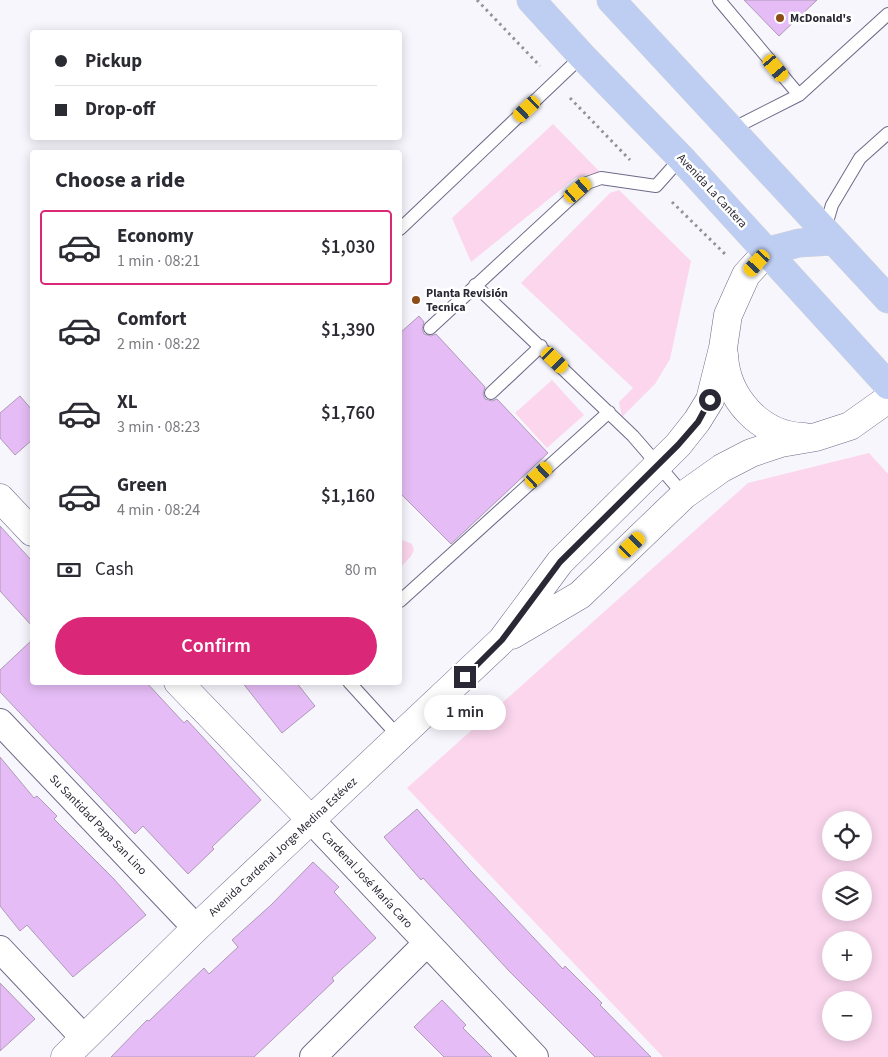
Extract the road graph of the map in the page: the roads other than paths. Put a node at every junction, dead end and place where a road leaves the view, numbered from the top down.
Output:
1 (531, 0) edge
2 (611, 0) edge
3 (719, 0) edge
4 (888, 14) edge
5 (582, 56) junction
6 (799, 95) junction
7 (730, 130) junction
8 (888, 133) edge
9 (681, 158) junction
10 (402, 227) edge
11 (828, 237) junction
12 (768, 251) junction
13 (475, 285) junction
14 (884, 287) edge
15 (430, 328) dead end
16 (541, 346) junction
17 (723, 348) junction
18 (888, 385) edge
19 (491, 394) dead end
20 (888, 398) edge
21 (609, 412) junction
22 (816, 437) junction
23 (657, 467) junction
24 (684, 495) junction
25 (0, 498) edge
26 (30, 530) edge
27 (402, 599) edge
28 (502, 640) junction
29 (181, 685) edge
30 (352, 685) edge
31 (0, 722) edge
32 (400, 738) junction
33 (312, 821) junction
34 (196, 928) junction
35 (427, 943) junction
36 (0, 949) edge
37 (84, 1038) junction
38 (65, 1057) edge
39 (313, 1057) edge
40 (535, 1057) edge

1 - 5 highway, Avenida La Cantera
2 - 7 highway
3 - 6 lane
4 - 6 lane
5 - 9 highway, Avenida La Cantera
5 - 10 lane
6 - 7 lane
7 - 11 highway
8 - 11 lane
9 - 12 highway, Avenida La Cantera
9 - 13 lane
11 - 12 highway
11 - 14 highway
12 - 17 street, Avenida Cardenal Jorge Medina Estévez
12 - 18 highway, Avenida La Cantera
13 - 15 lane
13 - 16 lane
16 - 19 lane
16 - 21 lane
17 - 22 street
17 - 23 street, Avenida Cardenal Jorge Medina Estévez
20 - 22 street, Avenida Cardenal Jorge Medina Estévez
21 - 23 lane
21 - 27 lane
22 - 24 street, Avenida Cardenal Jorge Medina Estévez
23 - 24 lane
23 - 28 street, Avenida Cardenal Jorge Medina Estévez
24 - 28 street, Avenida Cardenal Jorge Medina Estévez
25 - 26 street
28 - 32 street, Avenida Cardenal Jorge Medina Estévez
29 - 33 street, Cardenal José María Caro
30 - 32 lane
31 - 34 street, Su Santidad Papa San Lino
32 - 33 street, Avenida Cardenal Jorge Medina Estévez
33 - 34 street, Avenida Cardenal Jorge Medina Estévez
33 - 35 street, Cardenal José María Caro
34 - 37 street, Avenida Cardenal Jorge Medina Estévez
35 - 39 street
35 - 40 street, Cardenal José María Caro
36 - 37 street
37 - 38 street, Avenida Cardenal Jorge Medina Estévez

